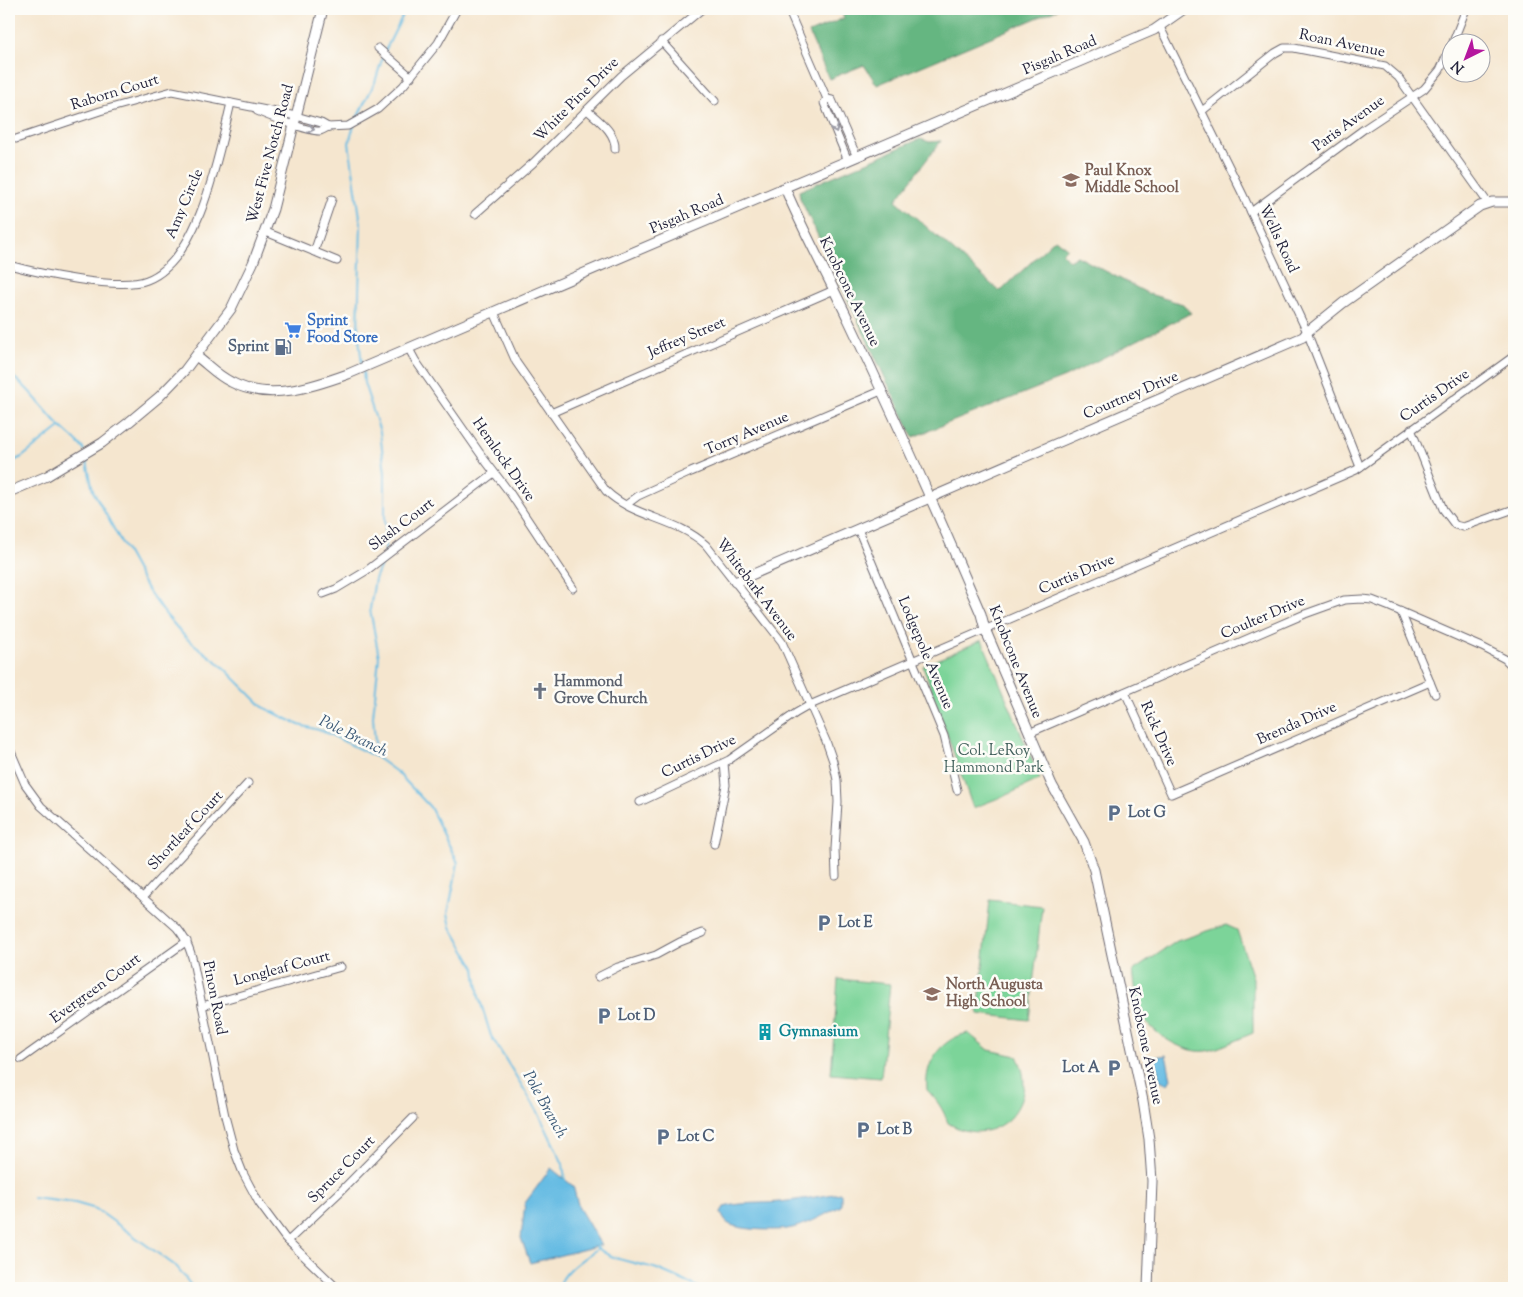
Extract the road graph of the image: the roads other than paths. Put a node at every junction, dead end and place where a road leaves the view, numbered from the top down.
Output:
1 (323, 9) edge
2 (457, 9) edge
3 (702, 9) edge
4 (788, 9) edge
5 (1184, 9) edge
6 (1466, 9) edge
7 (1160, 27) junction
8 (1457, 32) edge
9 (661, 41) junction
10 (378, 48) dead end
11 (1440, 70) edge
12 (411, 78) junction
13 (1411, 96) junction
14 (827, 99) junction
15 (715, 101) dead end
16 (231, 103) junction
17 (587, 110) junction
18 (1202, 111) junction
19 (294, 120) junction
20 (16, 139) dead end
21 (615, 149) dead end
22 (857, 157) junction
23 (848, 161) junction
24 (785, 188) junction
25 (332, 199) dead end
26 (1514, 202) edge
27 (1488, 203) junction
28 (1251, 212) junction
29 (474, 214) dead end
30 (266, 232) junction
31 (314, 252) junction
32 (337, 262) dead end
33 (9, 264) edge
34 (834, 290) junction
35 (494, 312) junction
36 (1307, 332) junction
37 (409, 349) junction
38 (196, 356) junction
39 (1514, 356) edge
40 (881, 391) junction
41 (551, 413) junction
42 (1411, 429) junction
43 (1360, 467) junction
44 (494, 473) junction
45 (9, 492) edge
46 (931, 497) junction
47 (626, 506) junction
48 (1514, 509) edge
49 (858, 529) junction
50 (735, 582) junction
51 (573, 588) dead end
52 (323, 594) dead end
53 (1401, 612) junction
54 (985, 629) junction
55 (913, 660) junction
56 (1512, 661) edge
57 (1514, 668) edge
58 (1430, 682) junction
59 (1125, 692) junction
60 (1435, 694) dead end
61 (810, 705) junction
62 (1029, 733) junction
63 (9, 747) edge
64 (724, 763) junction
65 (248, 783) dead end
66 (1167, 787) joint
67 (957, 790) dead end
68 (640, 802) dead end
69 (714, 844) dead end
70 (836, 876) dead end
71 (143, 897) junction
72 (703, 933) dead end
73 (187, 941) junction
74 (341, 967) dead end
75 (598, 978) dead end
76 (202, 1006) junction
77 (21, 1059) dead end
78 (413, 1118) dead end
79 (288, 1241) junction
80 (337, 1288) edge
81 (1148, 1288) edge

1 - 19 street, West Five Notch Road
2 - 12 street
3 - 9 street, White Pine Drive
4 - 14 street
5 - 7 street, Pisgah Road
6 - 8 street
7 - 18 street, Wells Road
7 - 22 street, Pisgah Road
9 - 15 street
9 - 17 street, White Pine Drive
10 - 12 street
11 - 13 street, Paris Avenue
12 - 19 street, Raborn Court
13 - 18 street, Roan Avenue
13 - 27 street, Roan Avenue
13 - 28 street, Paris Avenue
14 - 22 street
14 -> 23 street
16 - 19 street, Raborn Court
16 - 20 street, Raborn Court
16 - 33 street, Amy Circle
17 - 21 street
17 - 29 street, White Pine Drive
18 - 28 street, Wells Road
19 - 30 street, West Five Notch Road
22 - 23 street, Pisgah Road
23 - 24 street, Pisgah Road
24 - 34 street, Knobcone Avenue
24 - 35 street, Pisgah Road
25 - 31 street
26 - 27 street, Courtney Drive
27 - 36 street, Courtney Drive
28 - 36 street, Wells Road
30 - 31 street
30 - 38 street, West Five Notch Road
31 - 32 street
34 - 40 street, Knobcone Avenue
34 - 41 street, Jeffrey Street
35 - 37 street, Pisgah Road
35 - 41 street, Whitebark Avenue
36 - 43 street, Wells Road
36 - 46 street, Courtney Drive
37 - 38 street, Pisgah Road
37 - 44 street, Hemlock Drive
38 - 45 street, West Five Notch Road
39 - 42 street, Curtis Drive
40 - 46 street, Knobcone Avenue
40 - 47 street, Torry Avenue
41 - 47 street, Whitebark Avenue
42 - 43 street, Curtis Drive
42 - 48 street
43 - 54 street, Curtis Drive
44 - 51 street, Hemlock Drive
44 - 52 street, Slash Court
46 - 49 street, Courtney Drive
46 - 54 street, Knobcone Avenue
47 - 50 street, Whitebark Avenue
49 - 50 street, Courtney Drive
49 - 55 street, Lodgepole Avenue
50 - 61 street, Whitebark Avenue
53 - 56 street, Coulter Drive
53 - 58 street
53 - 59 street, Coulter Drive
54 - 55 street, Curtis Drive
54 - 62 street, Knobcone Avenue
55 - 61 street, Curtis Drive
55 - 67 street, Lodgepole Avenue
56 - 57 street
58 - 60 street
58 - 66 street, Brenda Drive
59 - 62 street, Coulter Drive
59 - 66 street, Rick Drive
61 - 64 street, Curtis Drive
61 - 70 street, Whitebark Avenue
62 - 81 street, Knobcone Avenue
63 - 71 street, Pinon Road
64 - 68 street, Curtis Drive
64 - 69 street
65 - 71 street, Shortleaf Court
71 - 73 street, Pinon Road
72 - 75 street
73 - 76 street, Pinon Road
73 - 77 street, Evergreen Court
74 - 76 street, Longleaf Court
76 - 79 street, Pinon Road
78 - 79 street, Spruce Court
79 - 80 street, Pinon Road

